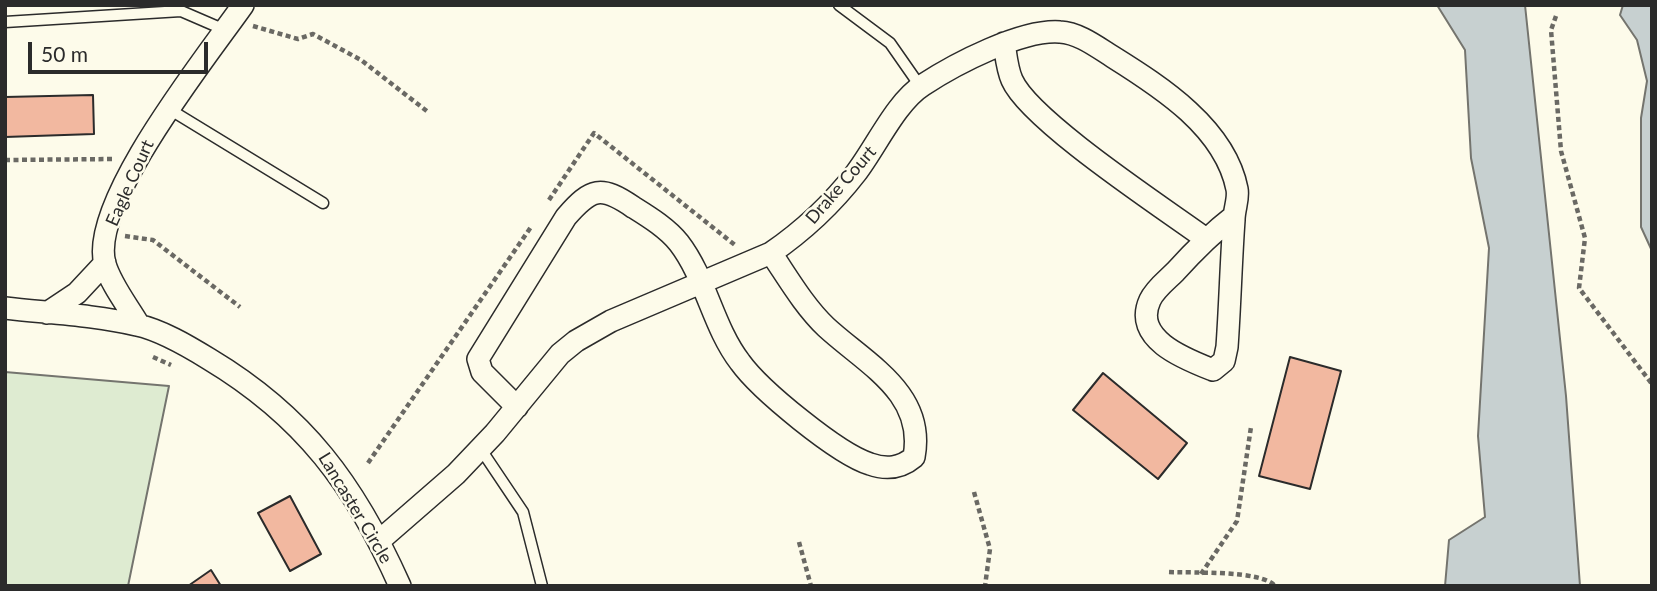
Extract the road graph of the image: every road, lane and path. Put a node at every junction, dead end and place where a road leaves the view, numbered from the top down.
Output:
1 (839, 5) edge
2 (1556, 16) dead end
3 (234, 19) edge
4 (5, 22) edge
5 (1004, 43) junction
6 (920, 86) junction
7 (169, 109) junction
8 (428, 112) dead end
9 (123, 158) dead end
10 (5, 160) edge
11 (323, 202) dead end
12 (1234, 216) junction
13 (107, 233) junction
14 (1206, 239) junction
15 (771, 253) junction
16 (105, 263) junction
17 (701, 282) junction
18 (240, 307) dead end
19 (5, 308) edge
20 (47, 313) junction
21 (139, 325) junction
22 (150, 355) dead end
23 (175, 367) dead end
24 (1652, 384) edge
25 (517, 407) junction
26 (1251, 427) dead end
27 (480, 448) junction
28 (974, 492) dead end
29 (380, 541) junction
30 (799, 542) dead end
31 (1169, 572) dead end
32 (1201, 574) junction
33 (400, 586) edge
34 (542, 586) edge
35 (811, 586) edge
36 (985, 586) edge
37 (1275, 586) edge

1 - 6 lane
2 - 24 path
3 - 4 lane
3 - 7 street, Eagle Court
3 - 8 path
5 - 6 street, Drake Court
5 - 12 street, Drake Court
5 - 14 street
6 - 15 street, Drake Court
7 - 11 lane
7 - 13 street, Eagle Court
9 - 10 path
12 - 14 street
12 - 14 street, Drake Court
13 - 16 street, Eagle Court
13 - 18 path
15 - 17 street, Drake Court
15 - 17 street
16 - 20 street
16 - 21 street
17 - 25 street, Drake Court
17 - 25 street
19 - 20 street, Lancaster Circle
20 - 21 street, Lancaster Circle
21 - 29 street, Lancaster Circle
22 - 23 path
25 - 27 street, Drake Court
26 - 32 path
27 - 29 street, Drake Court
27 - 34 lane
28 - 36 path
29 - 33 street, Lancaster Circle
30 - 35 path
31 - 32 path
32 - 37 path

